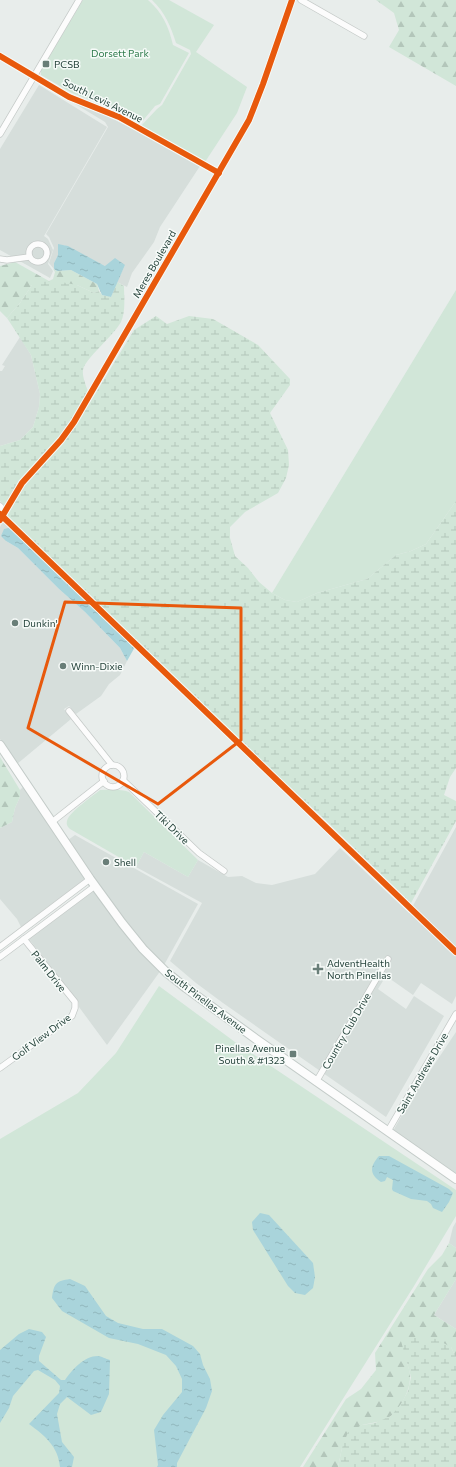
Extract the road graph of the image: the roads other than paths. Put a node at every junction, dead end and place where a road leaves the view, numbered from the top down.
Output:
1 (79, 0) edge
2 (292, 0) edge
3 (301, 0) edge
4 (364, 36) dead end
5 (0, 56) edge
6 (34, 76) junction
7 (0, 134) edge
8 (219, 173) junction
9 (29, 257) dead end
10 (0, 259) edge
11 (0, 506) edge
12 (6, 511) junction
13 (0, 520) edge
14 (68, 711) dead end
15 (0, 745) edge
16 (112, 765) junction
17 (123, 780) junction
18 (104, 781) junction
19 (52, 822) junction
20 (224, 871) dead end
21 (93, 882) junction
22 (17, 934) junction
23 (23, 939) junction
24 (0, 947) edge
25 (0, 957) edge
26 (388, 958) dead end
27 (74, 1002) joint
28 (456, 1014) edge
29 (0, 1068) edge
30 (316, 1082) junction
31 (388, 1132) junction
32 (456, 1179) edge

1 - 6 street
2 - 8 street, Meres Boulevard
3 - 4 street
5 - 6 street, South Levis Avenue
6 - 7 street
6 - 8 street, South Levis Avenue
8 - 12 street, Meres Boulevard
9 - 10 street
11 - 12 street
12 - 13 street, Meres Boulevard
14 - 16 street, Tiki Drive
15 - 19 main road, South Pinellas Avenue
16 - 17 street, Tiki Drive
16 - 18 street
17 - 18 street
17 - 20 street, Tiki Drive
18 - 19 street
19 - 21 main road, South Pinellas Avenue
21 - 22 street
21 - 23 street
21 - 30 main road, South Pinellas Avenue
22 - 23 street, Palm Drive
22 - 24 street
23 - 25 street
23 - 27 street, Palm Drive
26 - 30 street, Country Club Drive
27 - 29 street, Golf View Drive
28 - 31 street, Saint Andrews Drive
30 - 31 main road, South Pinellas Avenue
31 - 32 main road, South Pinellas Avenue

